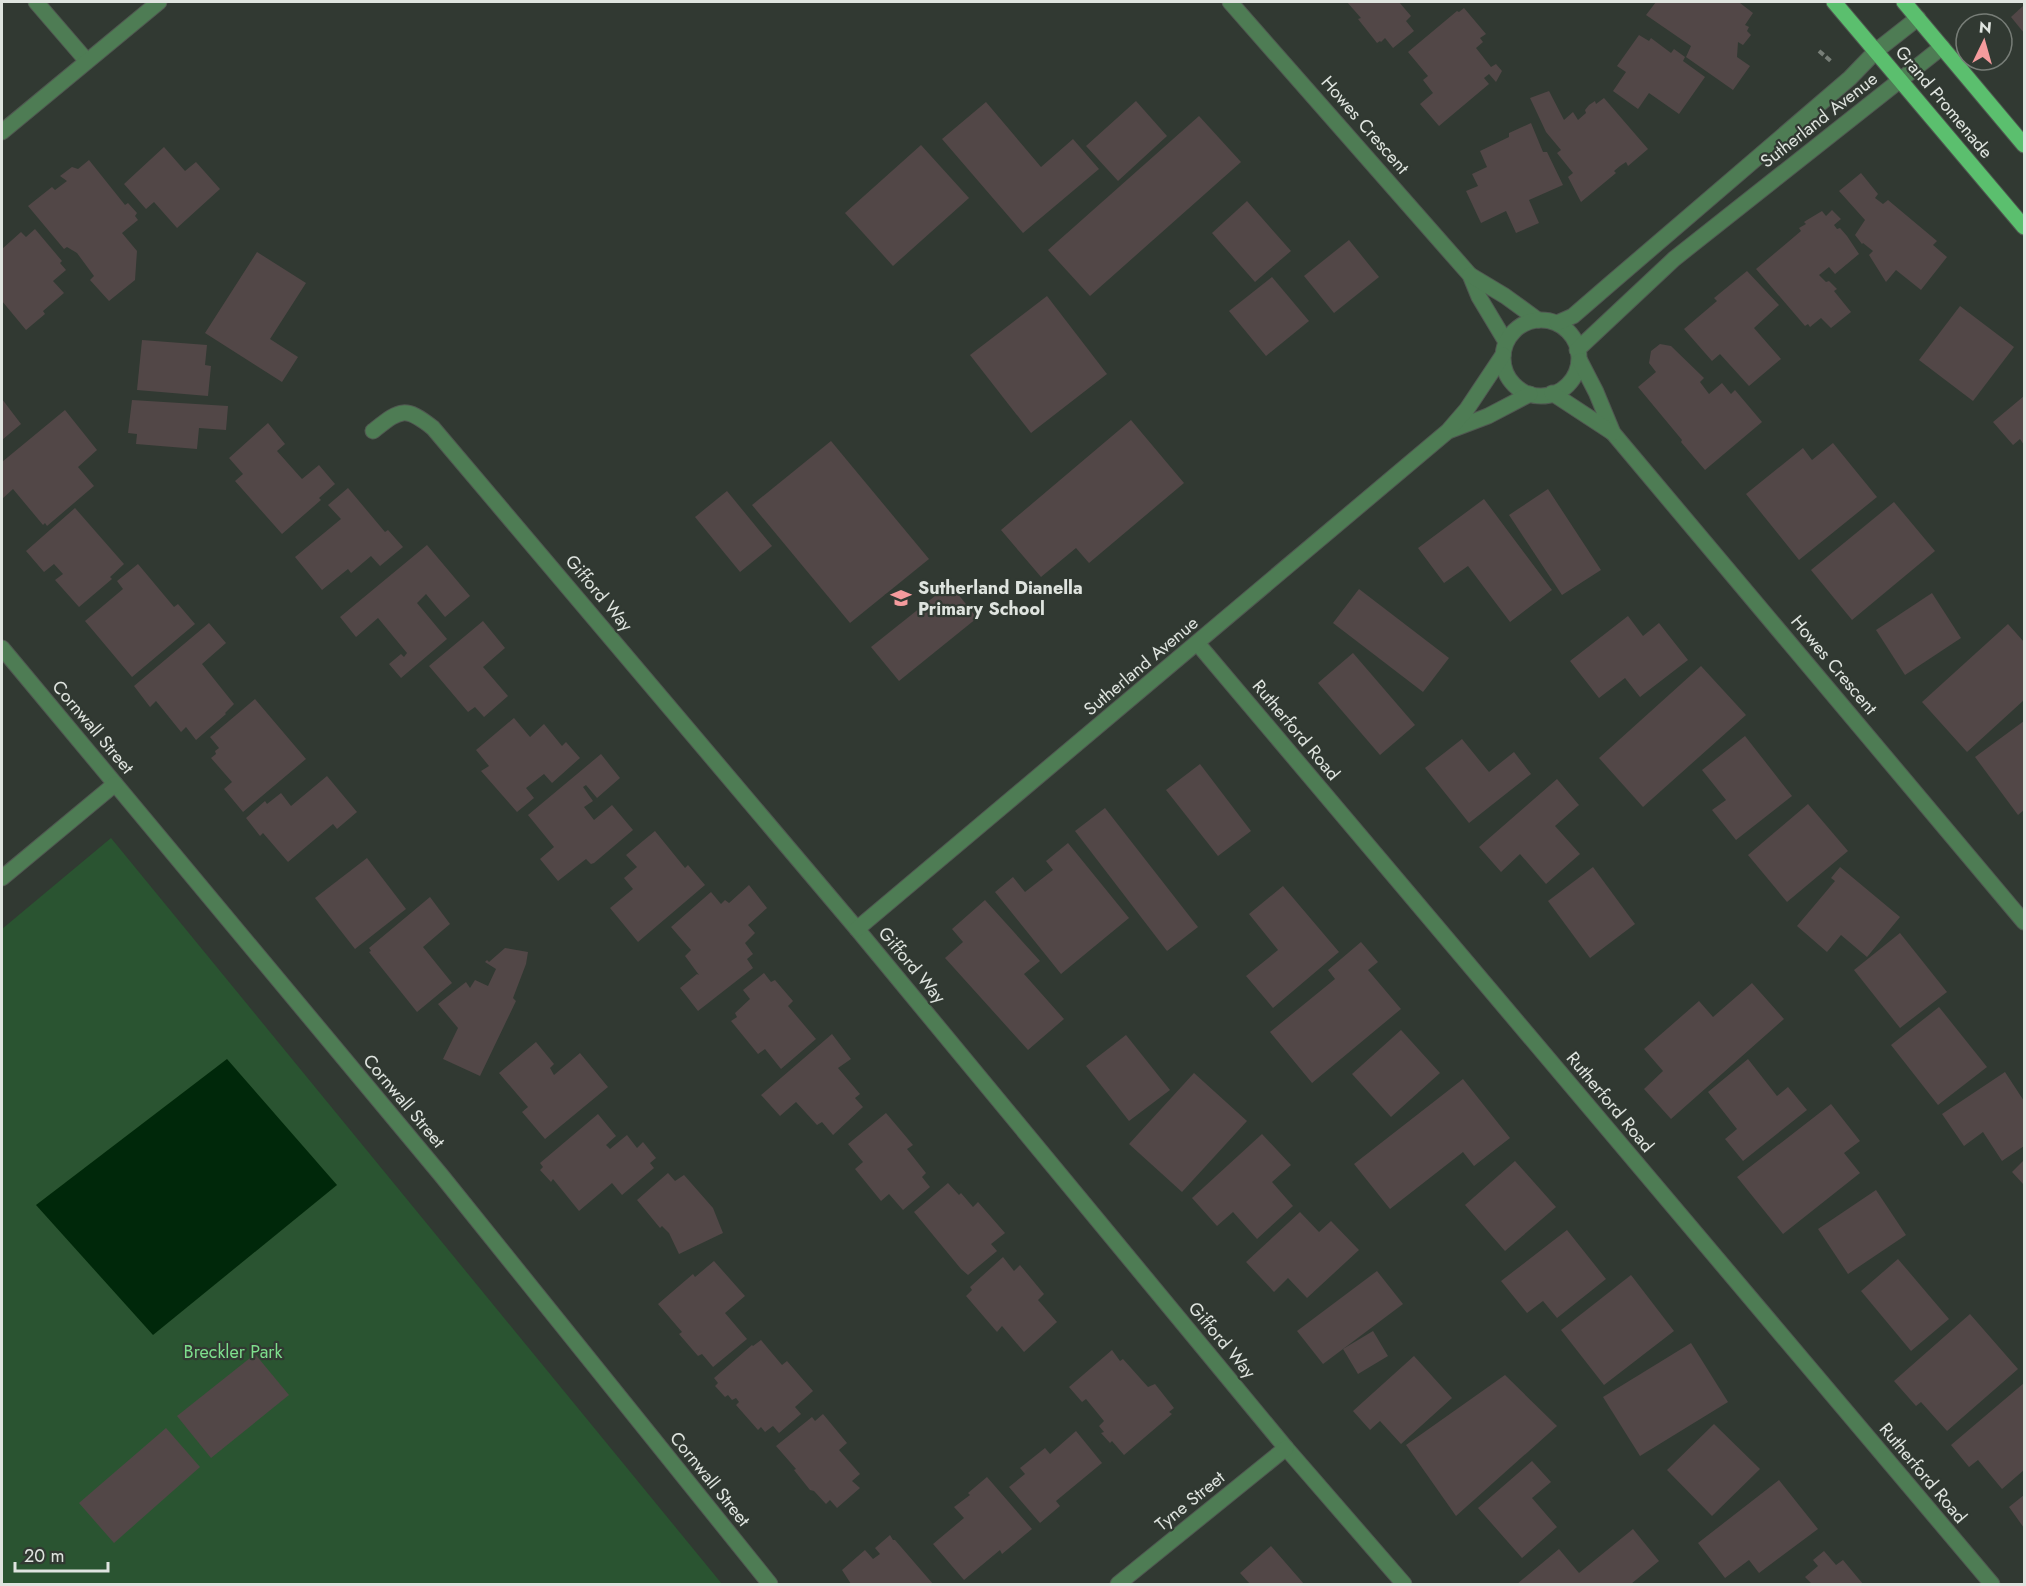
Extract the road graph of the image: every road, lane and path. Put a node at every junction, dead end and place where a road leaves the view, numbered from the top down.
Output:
1 (36, 2) edge
2 (159, 2) edge
3 (1230, 2) edge
4 (1834, 2) edge
5 (1904, 2) edge
6 (1918, 18) junction
7 (1942, 47) junction
8 (1876, 51) junction
9 (86, 60) junction
10 (1900, 79) junction
11 (2, 132) edge
12 (2025, 145) edge
13 (1731, 180) junction
14 (1748, 201) junction
15 (2025, 227) edge
16 (1470, 275) junction
17 (1538, 320) junction
18 (1557, 323) junction
19 (1505, 348) junction
20 (1578, 355) junction
21 (1552, 393) junction
22 (1530, 394) junction
23 (373, 430) dead end
24 (1448, 432) junction
25 (1613, 433) junction
26 (1198, 644) junction
27 (2, 648) edge
28 (115, 784) junction
29 (2, 878) edge
30 (2025, 922) edge
31 (857, 929) junction
32 (1286, 1448) junction
33 (770, 1584) edge
34 (1118, 1584) edge
35 (1404, 1584) edge
36 (1992, 1584) edge

1 - 9 street
2 - 9 street
3 - 16 street, Howes Crescent
4 - 8 main road, Grand Promenade
5 - 6 main road, Grand Promenade
6 - 7 main road, Grand Promenade
6 - 8 street, Sutherland Avenue
7 - 10 street, Sutherland Avenue
7 - 12 main road, Grand Promenade
8 - 10 main road, Grand Promenade
8 - 13 street, Sutherland Avenue
9 - 11 street
10 - 14 street, Sutherland Avenue
10 - 15 main road, Grand Promenade
13 - 14 street
13 - 18 street, Sutherland Avenue
14 - 20 street, Sutherland Avenue
16 - 17 street, Howes Crescent
16 - 19 street, Howes Crescent
17 - 18 street
17 - 19 street
18 - 20 street
19 - 22 street
19 - 24 street, Sutherland Avenue
20 - 21 street
20 - 25 street, Howes Crescent
21 - 22 street
21 - 25 street, Howes Crescent
22 - 24 street, Sutherland Avenue
23 - 31 street, Gifford Way
24 - 26 street, Sutherland Avenue
25 - 30 street, Howes Crescent
26 - 31 street, Sutherland Avenue
26 - 36 street, Rutherford Road
27 - 28 street, Cornwall Street
28 - 29 street
28 - 33 street, Cornwall Street
31 - 32 street, Gifford Way
32 - 34 street, Tyne Street
32 - 35 street, Gifford Way

